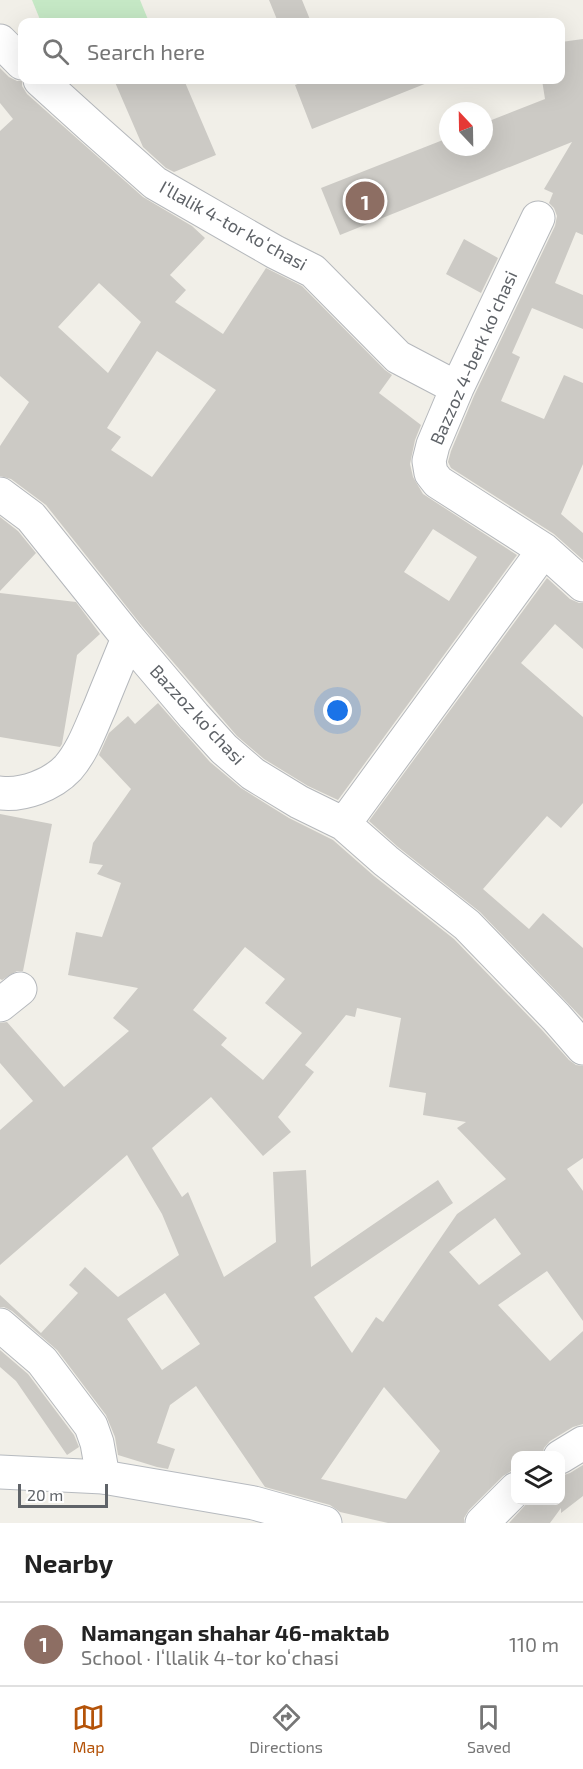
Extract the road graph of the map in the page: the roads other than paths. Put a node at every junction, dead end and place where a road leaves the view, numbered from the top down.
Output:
1 (0, 41) edge
2 (18, 59) edge
3 (45, 84) edge
4 (538, 218) dead end
5 (457, 388) junction
6 (0, 494) edge
7 (544, 550) junction
8 (583, 585) edge
9 (128, 638) junction
10 (0, 793) edge
11 (344, 824) junction
12 (583, 1048) edge
13 (0, 1325) edge
14 (583, 1443) edge
15 (565, 1454) edge
16 (0, 1472) edge
17 (103, 1477) junction
18 (511, 1494) edge
19 (325, 1523) edge
20 (483, 1523) edge

1 - 2 street
3 - 5 street, Iʻllalik 4-tor koʻchasi
4 - 5 street, Bazzoz 4-berk koʻchasi
5 - 7 street, Bazzoz 4-berk koʻchasi
6 - 9 street, Bazzoz koʻchasi
7 - 8 street, Bazzoz 4-berk koʻchasi
7 - 11 street
9 - 10 street
9 - 11 street, Bazzoz koʻchasi
11 - 12 street, Bazzoz koʻchasi
13 - 17 street
14 - 15 street
16 - 17 street
17 - 19 street
18 - 20 street

